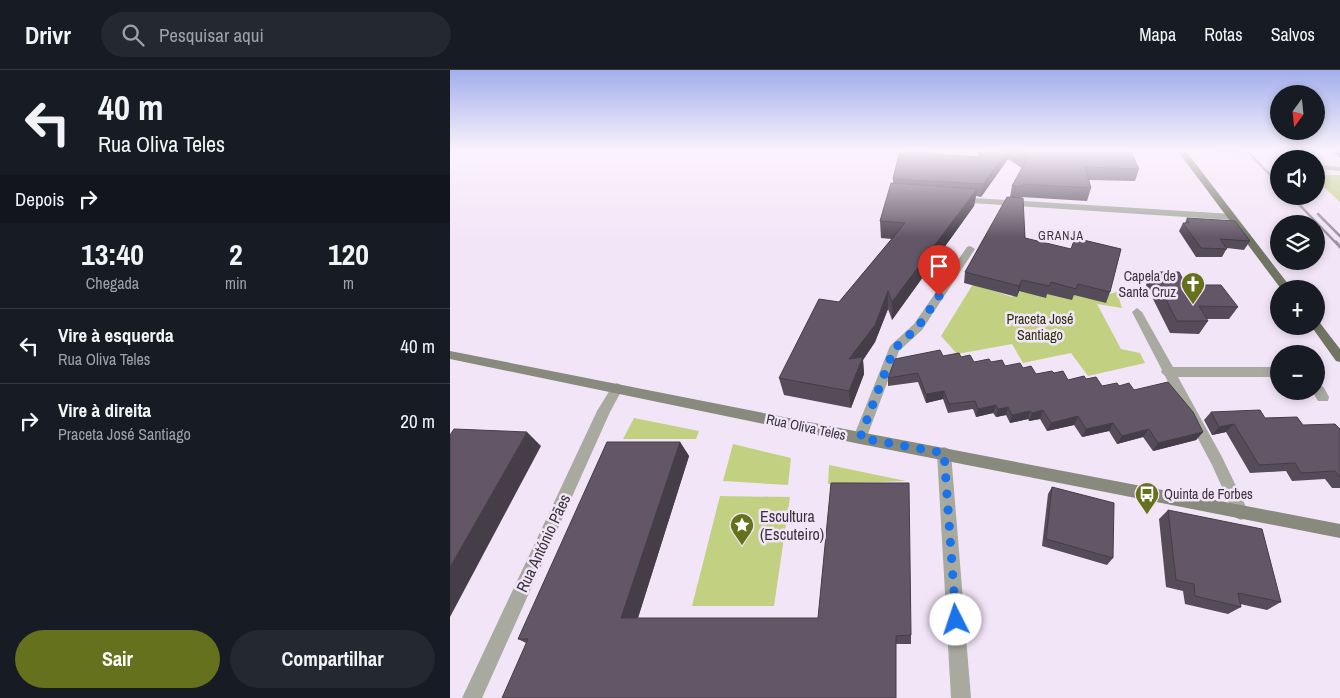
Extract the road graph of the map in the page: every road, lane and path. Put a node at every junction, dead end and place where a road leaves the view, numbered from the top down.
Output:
1 (1203, 179) edge
2 (948, 200) edge
3 (1232, 217) junction
4 (970, 249) dead end
5 (1280, 280) edge
6 (1137, 312) dead end
7 (1323, 335) edge
8 (450, 355) edge
9 (1340, 358) edge
10 (1167, 372) junction
11 (1270, 372) edge
12 (616, 388) junction
13 (860, 438) junction
14 (944, 453) junction
15 (1241, 512) junction
16 (1340, 531) edge
17 (472, 698) edge
18 (961, 698) edge

1 - 3 main road
2 - 3 street
3 - 5 main road
4 - 13 street
6 - 10 street
7 - 9 main road
8 - 12 main road, Rua Oliva Teles
10 - 11 street
10 - 15 street
12 - 13 main road, Rua Oliva Teles
12 - 17 street, Rua António Pães
13 - 14 main road, Rua Oliva Teles
14 - 15 main road, Rua Oliva Teles
14 - 18 street
15 - 16 main road, Rua Oliva Teles

